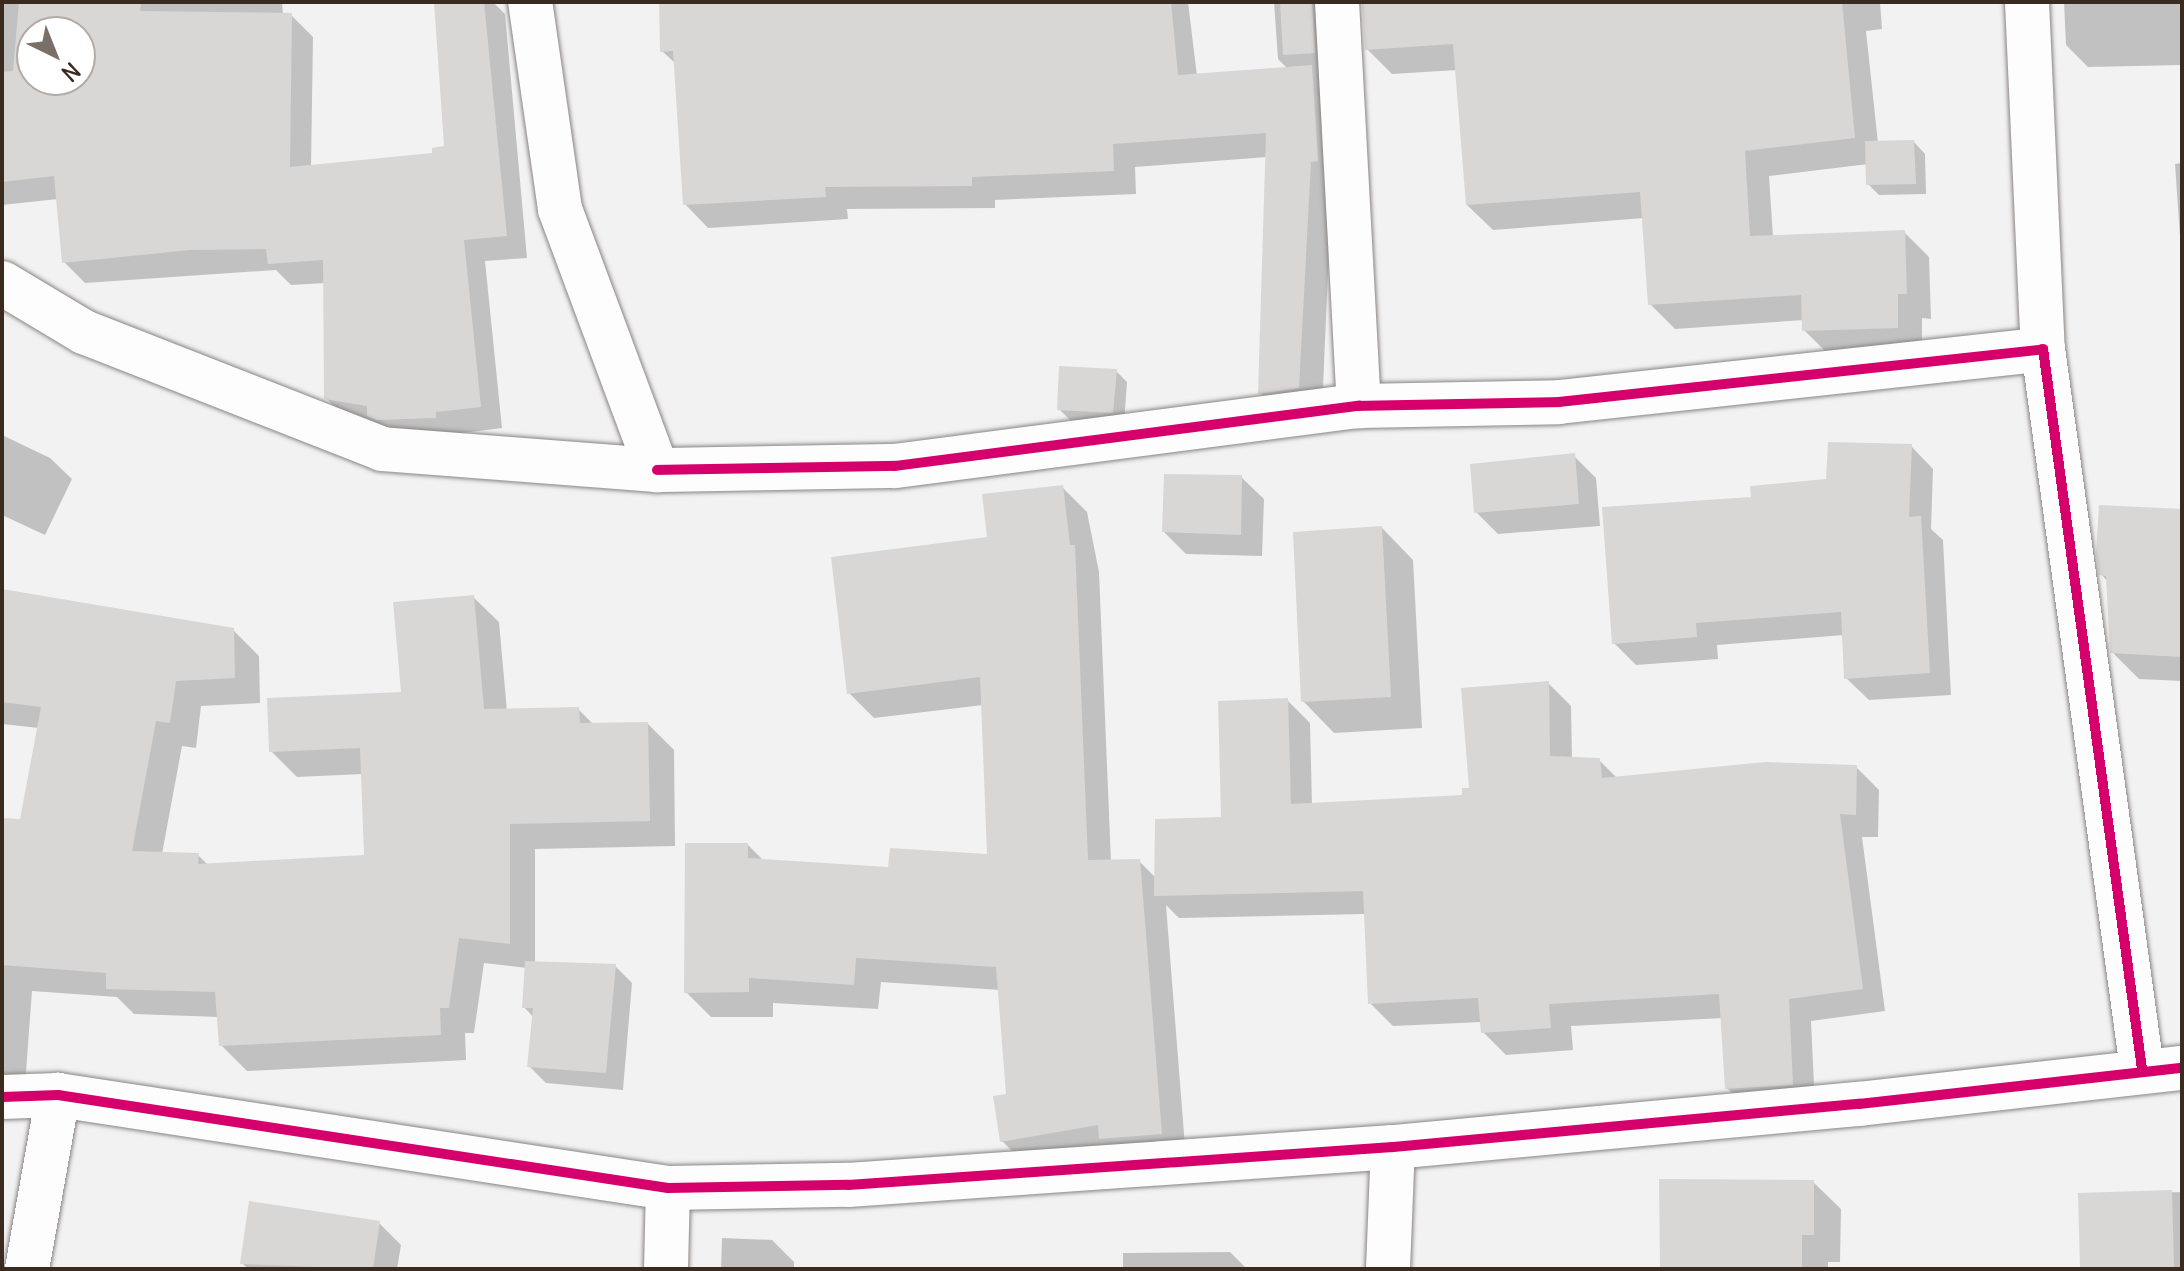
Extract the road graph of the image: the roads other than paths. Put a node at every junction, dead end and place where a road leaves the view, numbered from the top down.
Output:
1 (530, 2) edge
2 (1337, 2) edge
3 (2027, 2) edge
4 (2, 283) edge
5 (2043, 349) junction
6 (1359, 406) junction
7 (657, 470) junction
8 (2162, 1069) edge
9 (58, 1095) junction
10 (2, 1097) edge
11 (1393, 1147) junction
12 (668, 1188) junction
13 (27, 1269) edge
14 (666, 1269) edge
15 (1388, 1269) edge

1 - 7 street
2 - 6 street
3 - 5 street
4 - 7 street
5 - 6 street
5 - 8 street
6 - 7 street
8 - 11 street
9 - 10 street
9 - 12 street
9 - 13 street
11 - 12 street
11 - 15 street
12 - 14 street

